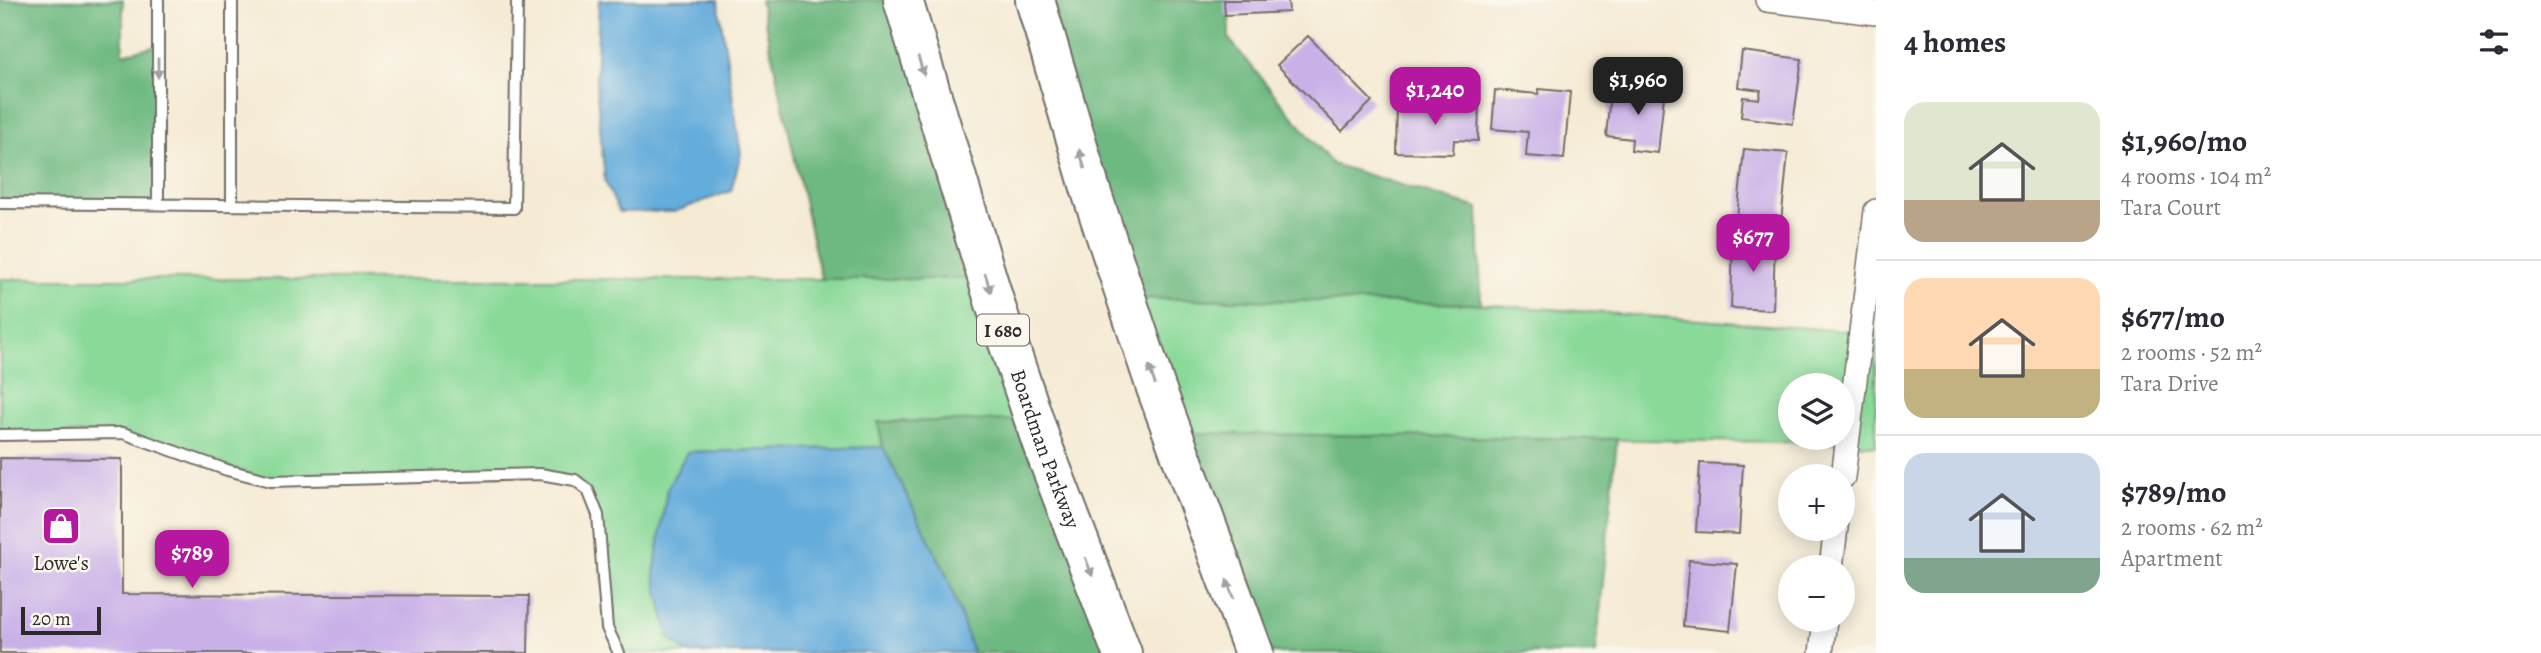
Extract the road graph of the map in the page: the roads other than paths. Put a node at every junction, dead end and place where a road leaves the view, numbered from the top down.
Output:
1 (158, 0) edge
2 (232, 0) edge
3 (517, 0) edge
4 (903, 0) edge
5 (1035, 0) edge
6 (1767, 0) edge
7 (1876, 13) edge
8 (0, 203) edge
9 (158, 204) junction
10 (232, 205) junction
11 (1876, 211) edge
12 (0, 435) edge
13 (1845, 464) edge
14 (1824, 632) edge
15 (619, 653) edge
16 (1122, 653) edge
17 (1254, 653) edge
18 (1821, 653) edge

1 -> 9 lane
2 - 10 lane
3 - 10 lane
4 -> 16 highway, Boardman Parkway / I 680
17 -> 5 highway
6 - 7 street
8 - 9 lane
9 - 10 lane
11 - 13 street
12 - 15 lane
14 - 18 street

